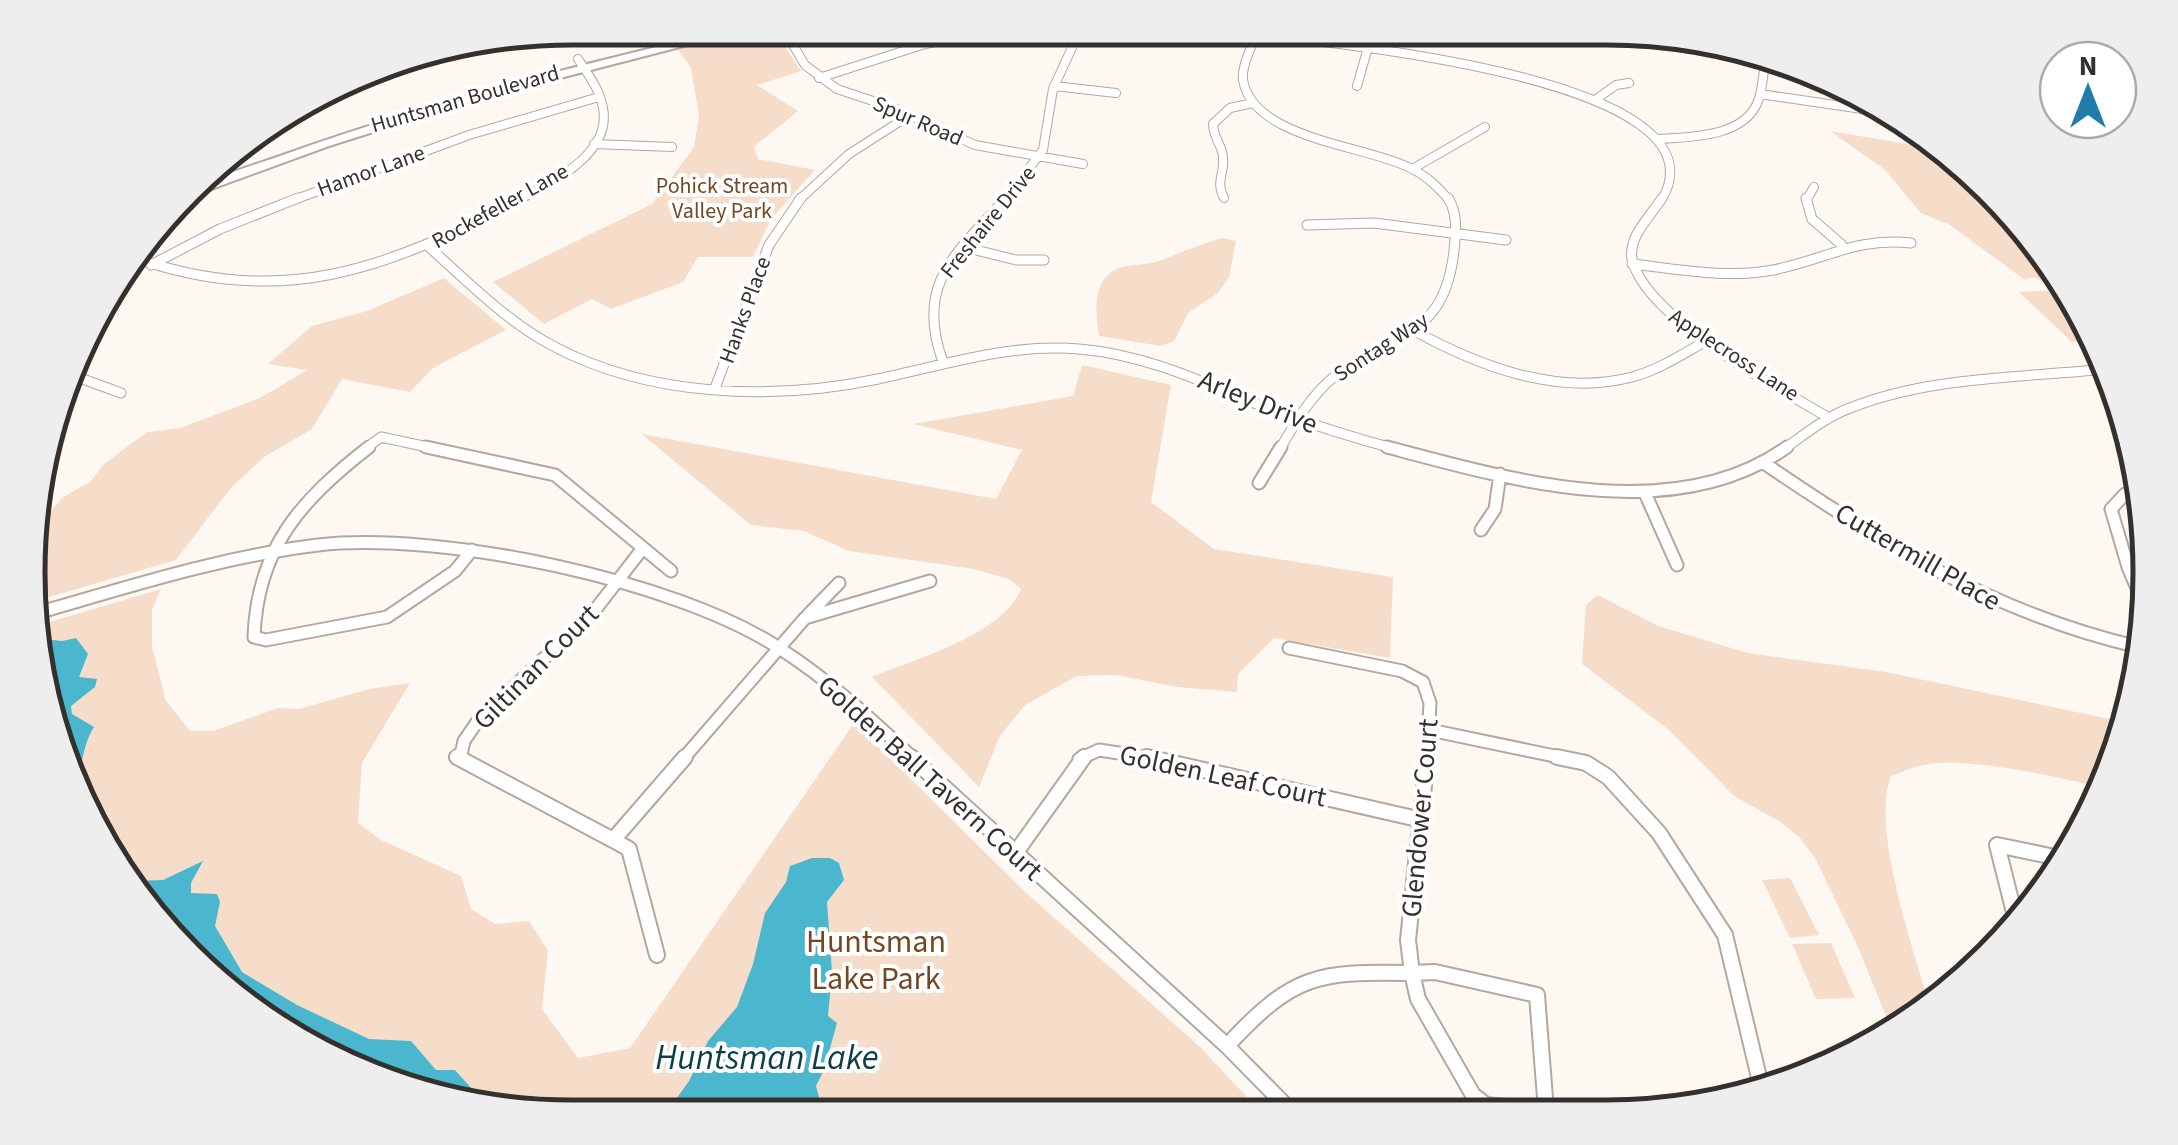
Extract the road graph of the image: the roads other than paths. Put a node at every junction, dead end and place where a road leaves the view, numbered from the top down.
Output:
1 (647, 45) edge
2 (664, 45) edge
3 (793, 45) edge
4 (922, 45) edge
5 (1073, 45) edge
6 (1253, 45) edge
7 (1330, 45) edge
8 (1367, 51) junction
9 (580, 62) junction
10 (1762, 69) edge
11 (819, 78) junction
12 (1629, 83) dead end
13 (1054, 86) junction
14 (1357, 86) dead end
15 (1116, 93) dead end
16 (1760, 94) junction
17 (600, 98) junction
18 (1595, 100) junction
19 (1252, 103) junction
20 (1855, 108) edge
21 (910, 115) junction
22 (1485, 127) dead end
23 (1660, 139) junction
24 (594, 144) junction
25 (672, 148) dead end
26 (1039, 158) junction
27 (1083, 164) dead end
28 (234, 168) edge
29 (1414, 168) junction
30 (214, 186) edge
31 (1814, 187) dead end
32 (1224, 198) dead end
33 (1308, 225) dead end
34 (1454, 233) junction
35 (1506, 240) dead end
36 (1911, 243) dead end
37 (1842, 245) junction
38 (429, 246) junction
39 (964, 247) junction
40 (1044, 260) dead end
41 (146, 263) edge
42 (1632, 264) junction
43 (151, 265) junction
44 (1412, 329) junction
45 (1708, 340) junction
46 (943, 362) junction
47 (2093, 370) edge
48 (82, 379) edge
49 (715, 388) junction
50 (121, 394) dead end
51 (1829, 418) junction
52 (1300, 420) junction
53 (1764, 463) junction
54 (1500, 474) junction
55 (1259, 483) dead end
56 (1645, 492) junction
57 (2125, 494) dead end
58 (1480, 530) dead end
59 (644, 548) junction
60 (270, 550) junction
61 (472, 550) junction
62 (1677, 564) dead end
63 (670, 570) dead end
64 (2133, 578) edge
65 (930, 581) dead end
66 (616, 582) junction
67 (839, 583) dead end
68 (46, 610) edge
69 (805, 618) junction
70 (2128, 644) edge
71 (776, 646) junction
72 (1289, 648) dead end
73 (1430, 730) junction
74 (1422, 820) junction
75 (612, 840) junction
76 (1014, 855) junction
77 (2050, 855) edge
78 (2013, 908) edge
79 (657, 955) dead end
80 (1412, 973) junction
81 (1227, 1046) junction
82 (1759, 1077) edge
83 (1280, 1100) edge
84 (1480, 1100) edge
85 (1545, 1100) edge

1 - 9 street, Huntsman Boulevard
2 - 9 street, Huntsman Boulevard
3 - 11 street, Spur Road
4 - 11 street
5 - 13 street, Freshaire Drive
6 - 19 street
7 - 8 street
8 - 14 street
8 - 18 street
9 - 17 street
9 - 28 street, Huntsman Boulevard
9 - 30 street, Huntsman Boulevard
10 - 16 street
11 - 21 street, Spur Road
12 - 18 street
13 - 15 street
13 - 26 street, Freshaire Drive
16 - 20 street
16 - 23 street
17 - 24 street, Rockefeller Lane
17 - 43 street, Hamor Lane
18 - 23 street
19 - 29 street, Sontag Way
19 - 32 street
21 - 26 street, Spur Road
21 - 49 street, Hanks Place
22 - 29 street
23 - 42 street
24 - 25 street
24 - 38 street, Rockefeller Lane
26 - 27 street, Spur Road
26 - 39 street, Freshaire Drive
29 - 34 street, Sontag Way
31 - 37 street
33 - 34 street
34 - 35 street
34 - 44 street, Sontag Way
36 - 37 street
37 - 42 street
38 - 43 street, Rockefeller Lane
38 - 49 street, Arley Drive
39 - 40 street
39 - 46 street, Freshaire Drive
41 - 43 street, Rockefeller Lane
42 - 45 street, Applecross Lane
44 - 45 street
44 - 52 street, Sontag Way
45 - 51 street, Applecross Lane
46 - 49 street, Arley Drive
46 - 52 street, Arley Drive
47 - 51 street, Arley Drive
48 - 50 street
51 - 53 street, Arley Drive
52 - 54 street, Arley Drive
52 - 55 street, Sontag Way
53 - 56 street, Arley Drive
53 - 70 street, Cuttermill Place
54 - 56 street, Arley Drive
54 - 58 street
56 - 62 street
57 - 64 street
59 - 60 street
59 - 63 street
59 - 66 street
60 - 61 street, Golden Ball Tavern Court
60 - 61 street
60 - 68 street, Golden Ball Tavern Court
61 - 66 street, Golden Ball Tavern Court
65 - 69 street
66 - 71 street, Golden Ball Tavern Court
66 - 75 street, Giltinan Court
67 - 69 street
69 - 71 street
71 - 75 street
71 - 76 street, Golden Ball Tavern Court
72 - 73 street, Glendower Court
73 - 74 street, Glendower Court
73 - 82 street
74 - 76 street, Golden Leaf Court
74 - 80 street, Glendower Court
75 - 79 street, Giltinan Court
76 - 81 street, Golden Ball Tavern Court
77 - 78 street
80 - 81 street
80 - 84 street, Glendower Court
80 - 85 street, Glendower Court
81 - 83 street, Golden Ball Tavern Court

